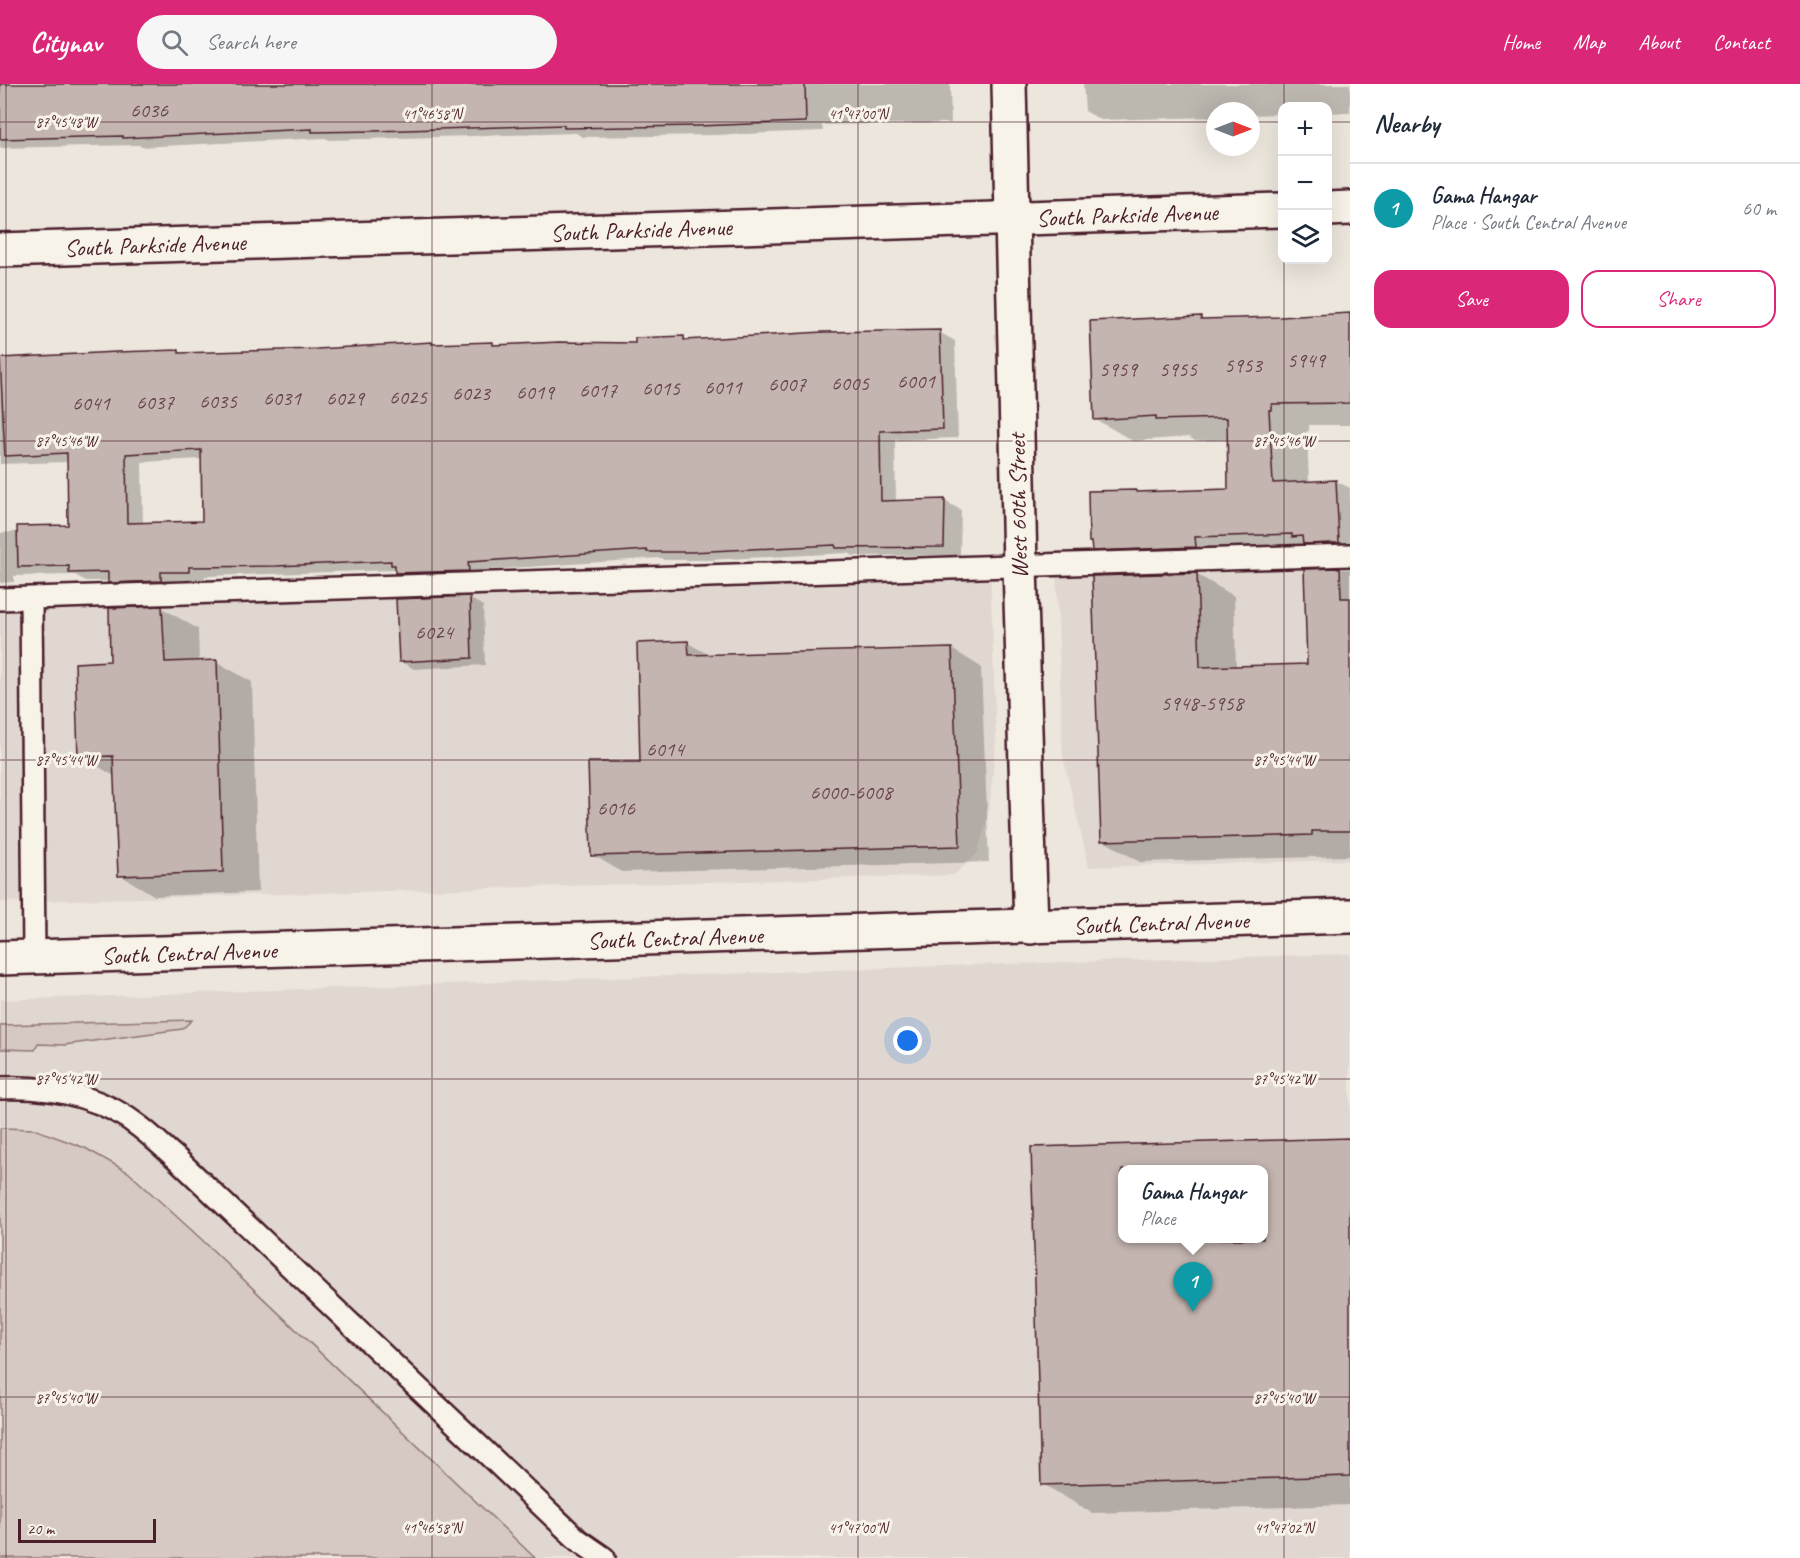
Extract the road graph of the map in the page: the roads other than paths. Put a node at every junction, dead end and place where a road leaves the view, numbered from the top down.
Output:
1 (1009, 84) edge
2 (1350, 208) edge
3 (1332, 209) edge
4 (1278, 210) edge
5 (1012, 219) junction
6 (0, 250) edge
7 (1350, 555) edge
8 (1020, 566) junction
9 (0, 599) edge
10 (31, 599) junction
11 (1350, 916) edge
12 (1031, 927) junction
13 (34, 957) junction
14 (0, 958) edge
15 (0, 1088) edge
16 (604, 1558) edge

1 - 5 street, West 60th Street
2 - 3 street
4 - 5 street, South Parkside Avenue
5 - 6 street, South Parkside Avenue
5 - 8 street, West 60th Street
7 - 8 lane
8 - 10 lane
8 - 12 street, West 60th Street
9 - 10 lane
10 - 13 lane
11 - 12 street, South Central Avenue
12 - 13 street, South Central Avenue
13 - 14 street, South Central Avenue
15 - 16 lane

